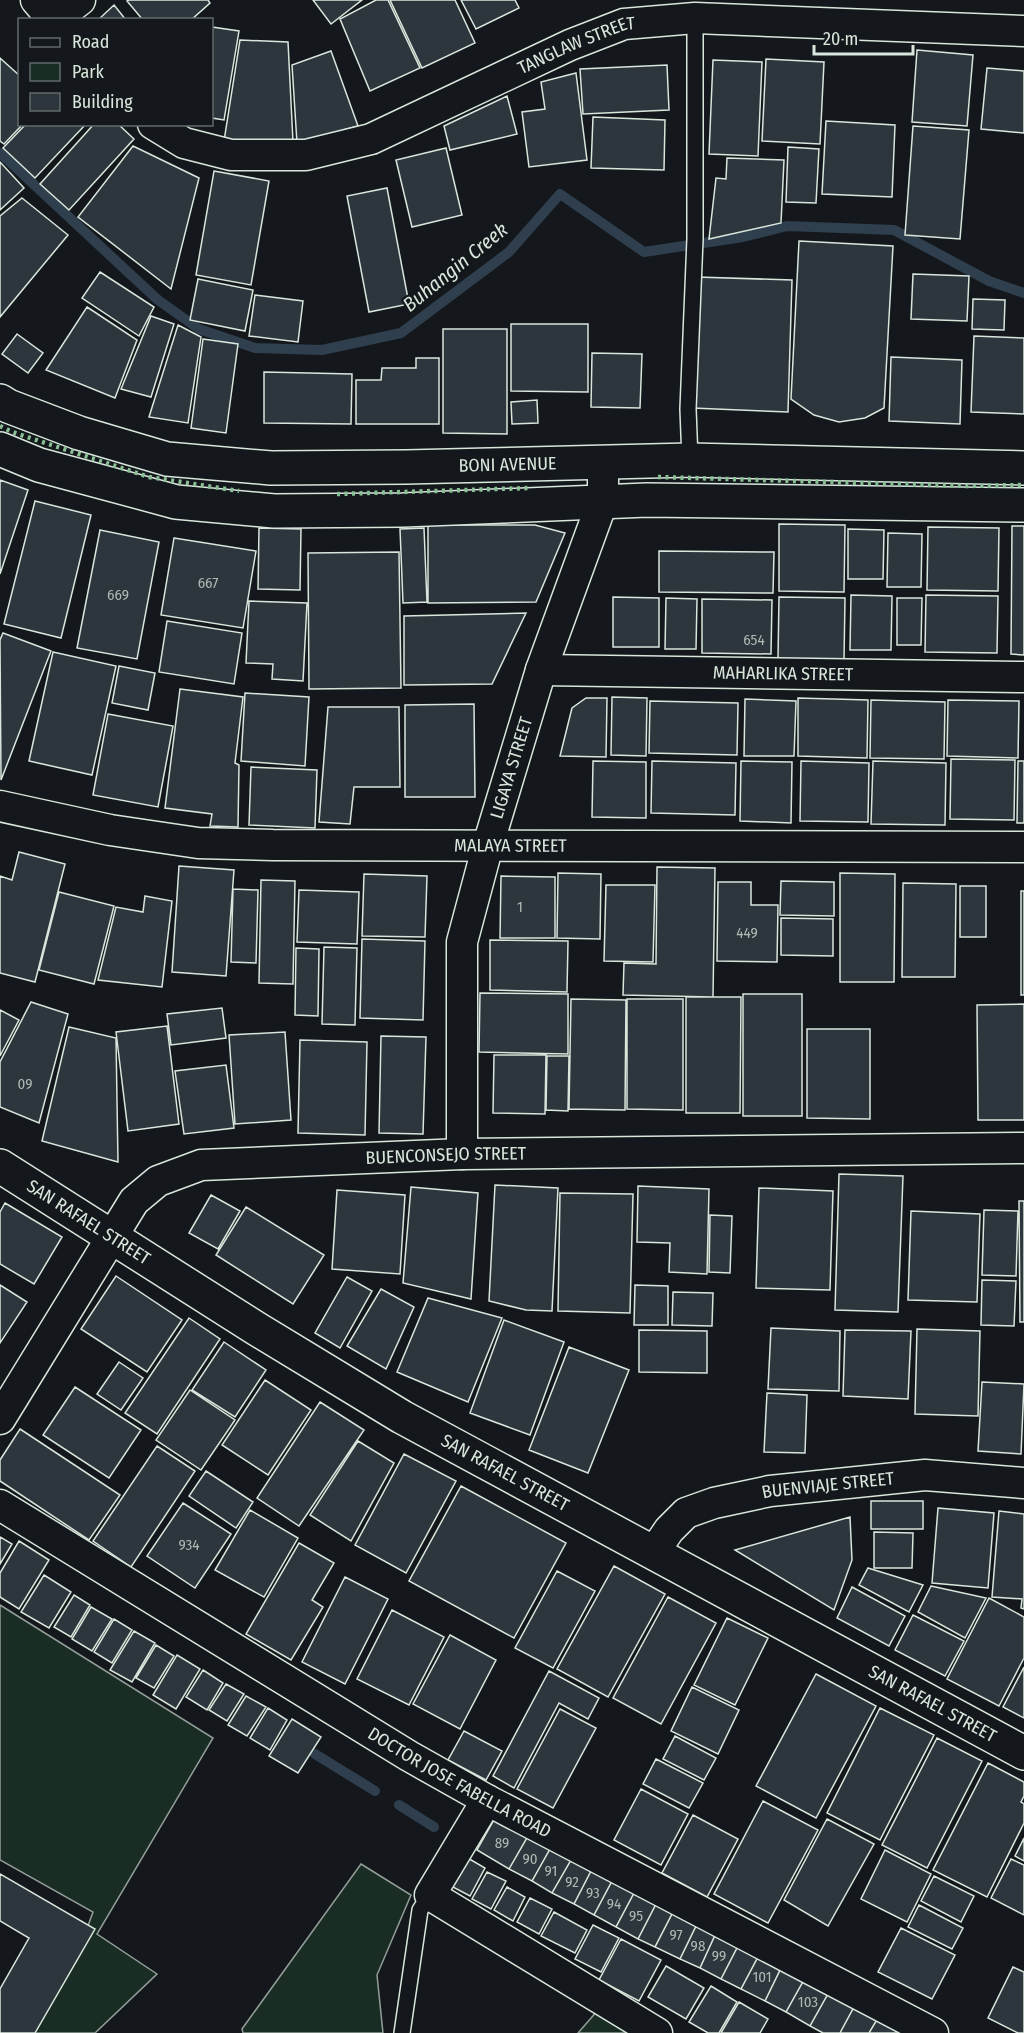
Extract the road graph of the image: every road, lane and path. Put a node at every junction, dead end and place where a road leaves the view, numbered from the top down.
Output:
1 (36, 0) edge
2 (80, 0) edge
3 (52, 18) edge
4 (57, 18) edge
5 (695, 18) junction
6 (1024, 32) edge
7 (156, 126) edge
8 (0, 401) edge
9 (0, 449) edge
10 (690, 460) junction
11 (603, 462) junction
12 (1024, 468) edge
13 (603, 501) junction
14 (1024, 505) edge
15 (541, 670) junction
16 (1024, 677) edge
17 (0, 806) edge
18 (488, 845) junction
19 (1024, 847) edge
20 (1024, 1148) edge
21 (462, 1154) junction
22 (0, 1166) edge
23 (110, 1237) junction
24 (0, 1419) edge
25 (1024, 1483) edge
26 (0, 1505) edge
27 (654, 1552) junction
28 (1024, 1754) edge
29 (487, 1800) junction
30 (430, 1895) junction
31 (402, 2033) edge
32 (657, 2033) edge
33 (933, 2033) edge

1 - 3 street
2 - 4 street
5 - 6 street, TANGLAW STREET
5 - 7 street, TANGLAW STREET
5 - 10 lane
8 - 11 main road, BONI AVENUE
9 - 13 main road
10 - 11 main road, BONI AVENUE
10 - 12 main road, BONI AVENUE
11 - 13 street, LIGAYA STREET
13 - 14 main road
13 - 15 street, LIGAYA STREET
15 - 16 street, MAHARLIKA STREET
15 - 18 street, LIGAYA STREET
17 - 18 street, MALAYA STREET
18 - 19 street, MALAYA STREET
18 - 21 street, LIGAYA STREET
20 - 21 street, BUENCONSEJO STREET
21 - 23 street, BUENCONSEJO STREET
22 - 23 main road, SAN RAFAEL STREET
23 - 24 street, BUENCONSEJO STREET
23 - 27 main road, SAN RAFAEL STREET
25 - 27 street, BUENVIAJE STREET
26 - 29 street, DOCTOR JOSE FABELLA ROAD
27 - 28 main road, SAN RAFAEL STREET
29 - 30 street
29 - 33 street, DOCTOR JOSE FABELLA ROAD
30 - 31 lane
30 - 32 street

